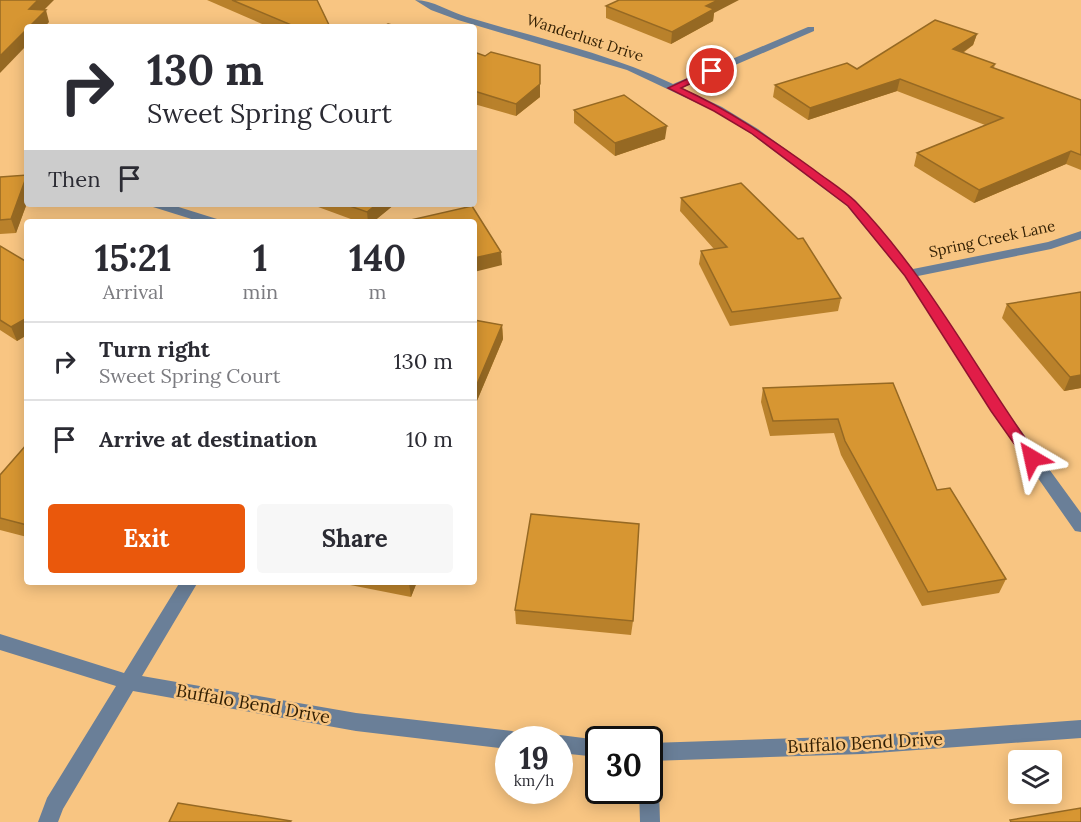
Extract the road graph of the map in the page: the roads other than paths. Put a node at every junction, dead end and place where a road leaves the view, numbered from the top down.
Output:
1 (420, 0) edge
2 (811, 29) dead end
3 (673, 88) junction
4 (166, 207) edge
5 (204, 219) edge
6 (1081, 235) edge
7 (910, 274) junction
8 (1081, 526) edge
9 (187, 585) edge
10 (0, 642) edge
11 (128, 682) junction
12 (1081, 729) edge
13 (495, 738) edge
14 (663, 752) edge
15 (649, 804) edge
16 (48, 822) edge
17 (650, 822) edge

1 - 3 street, Wanderlust Drive
2 - 3 street
3 - 7 street, Wanderlust Drive
4 - 5 street
6 - 7 street, Spring Creek Lane
7 - 8 street, Wanderlust Drive
9 - 11 street
10 - 11 street, Buffalo Bend Drive
11 - 13 street, Buffalo Bend Drive
11 - 16 street
12 - 14 street, Buffalo Bend Drive
15 - 17 street

